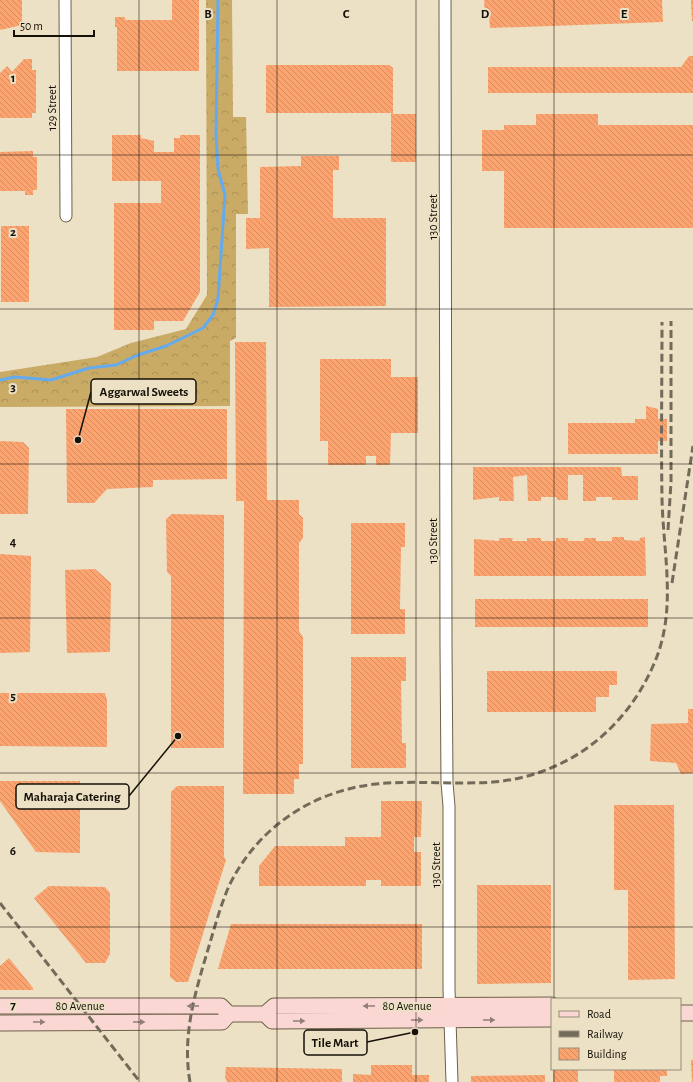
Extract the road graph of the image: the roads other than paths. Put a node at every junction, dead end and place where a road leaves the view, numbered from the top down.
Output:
1 (65, 0) edge
2 (445, 0) edge
3 (66, 216) dead end
4 (551, 1005) edge
5 (0, 1006) edge
6 (450, 1013) junction
7 (681, 1013) edge
8 (693, 1013) edge
9 (229, 1014) junction
10 (551, 1019) edge
11 (0, 1023) edge
12 (452, 1082) edge

1 - 3 street, 129 Street
2 - 6 street, 130 Street
4 - 6 main road, 80 Avenue
9 -> 5 main road, 80 Avenue
6 - 9 main road, 80 Avenue
6 -> 10 main road, 80 Avenue
6 - 12 street, 130 Street
7 - 8 main road
11 -> 9 main road, 80 Avenue

